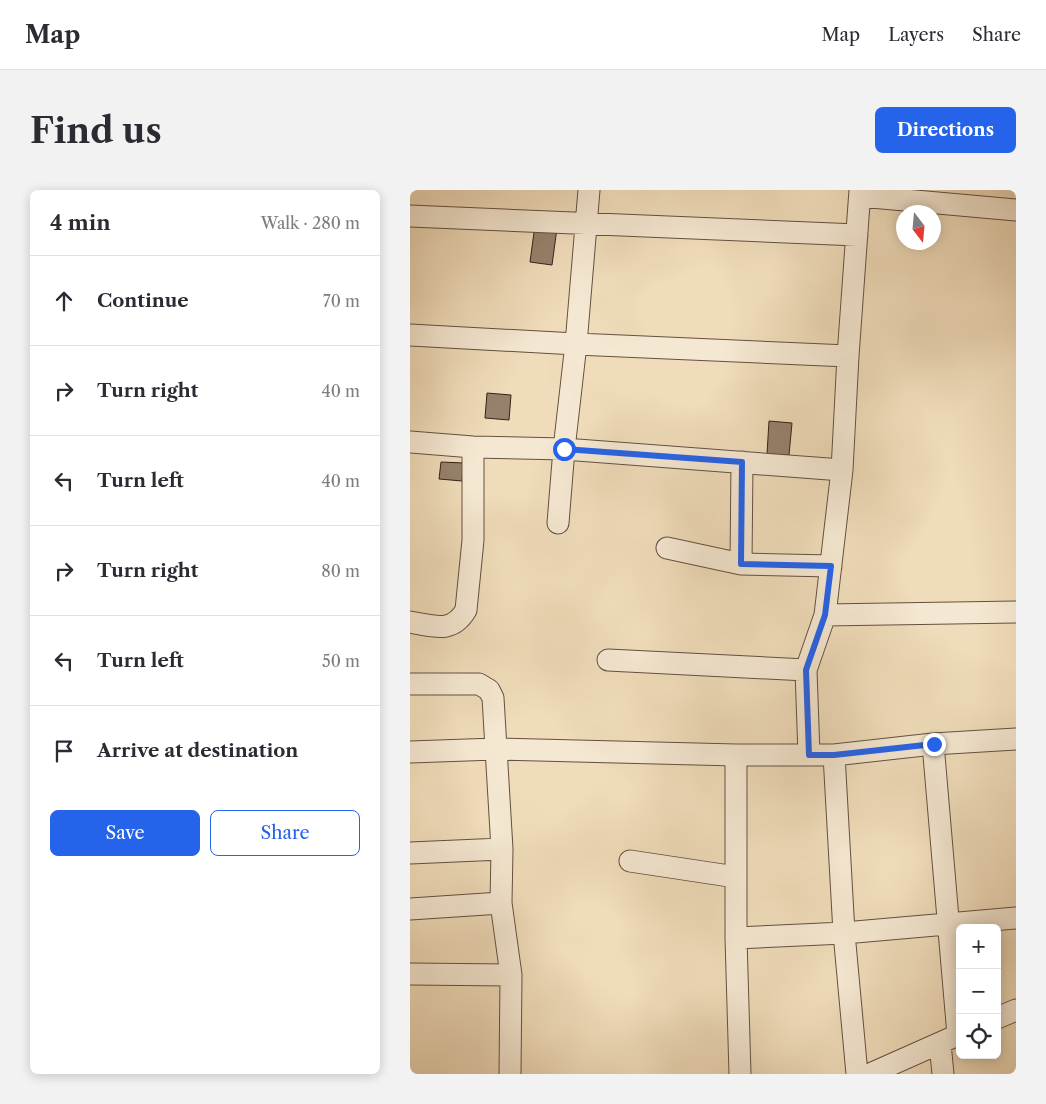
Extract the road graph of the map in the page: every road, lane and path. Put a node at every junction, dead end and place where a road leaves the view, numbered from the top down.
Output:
1 (589, 190) edge
2 (860, 193) edge
3 (1016, 210) edge
4 (410, 216) edge
5 (586, 222) junction
6 (857, 235) junction
7 (410, 335) edge
8 (576, 344) junction
9 (848, 356) junction
10 (410, 442) edge
11 (473, 448) junction
12 (564, 449) junction
13 (742, 462) junction
14 (842, 470) junction
15 (558, 523) dead end
16 (667, 548) dead end
17 (741, 564) junction
18 (831, 566) junction
19 (1016, 612) edge
20 (825, 615) junction
21 (410, 622) edge
22 (608, 660) dead end
23 (806, 670) junction
24 (410, 684) edge
25 (1016, 739) edge
26 (934, 744) junction
27 (496, 749) junction
28 (410, 752) edge
29 (736, 755) junction
30 (809, 755) junction
31 (834, 755) junction
32 (502, 849) junction
33 (410, 853) edge
34 (630, 862) dead end
35 (736, 877) junction
36 (501, 903) junction
37 (410, 909) edge
38 (1016, 918) edge
39 (948, 924) junction
40 (844, 933) junction
41 (736, 938) junction
42 (410, 974) edge
43 (511, 975) junction
44 (1016, 1010) edge
45 (1001, 1016) edge
46 (953, 1037) edge
47 (510, 1074) edge
48 (740, 1074) edge
49 (857, 1074) edge
50 (870, 1074) edge
51 (943, 1074) edge

1 - 5 street
2 - 3 street
2 - 6 street
4 - 5 street
5 - 6 street
5 - 8 street
6 - 9 street
7 - 8 street
8 - 9 street
8 - 12 street
9 - 14 street
10 - 11 street
11 - 12 street
11 - 21 street
12 - 13 street
12 - 15 street
13 - 14 street
13 - 17 street
14 - 18 street
16 - 17 street
17 - 18 street
18 - 20 street
19 - 20 street
20 - 23 street
22 - 23 street
23 - 30 street
24 - 27 street
25 - 26 street
26 - 31 street
26 - 39 street
27 - 28 street
27 - 29 street
27 - 32 street
29 - 30 street
29 - 35 street
30 - 31 street
31 - 40 street
32 - 33 street
32 - 36 street
34 - 35 street
35 - 41 street
36 - 37 street
36 - 43 street
38 - 39 street
39 - 40 street
39 - 46 street
40 - 41 street
40 - 49 street
41 - 48 street
42 - 43 street
43 - 47 street
44 - 45 street
46 - 50 street
46 - 51 street

